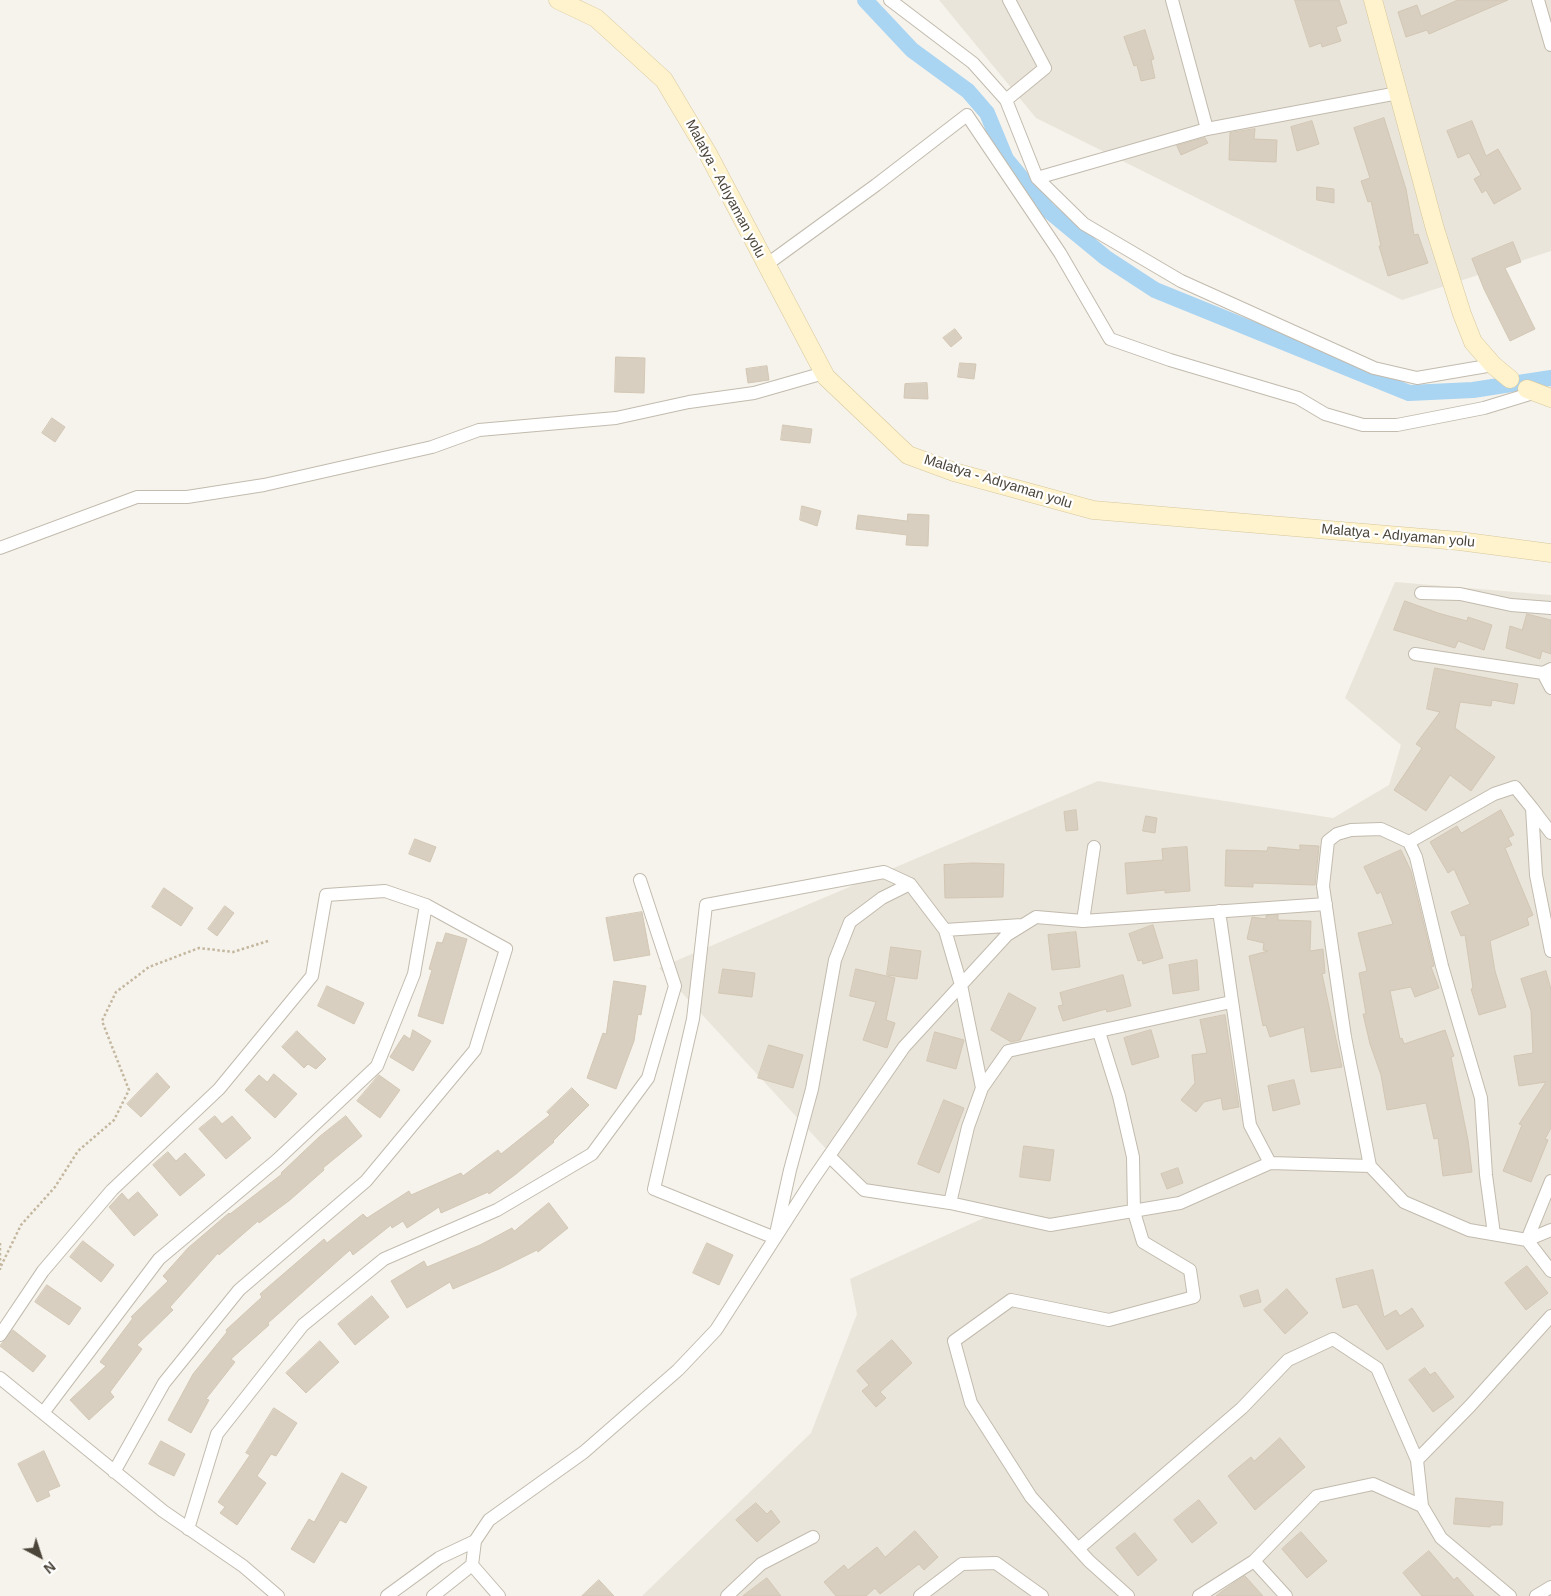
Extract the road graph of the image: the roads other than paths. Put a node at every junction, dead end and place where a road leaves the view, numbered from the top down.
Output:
1 (558, 0) edge
2 (891, 0) edge
3 (1009, 0) edge
4 (1172, 0) edge
5 (1373, 0) edge
6 (1538, 0) edge
7 (1551, 45) edge
8 (1398, 93) junction
9 (1006, 100) junction
10 (1207, 129) junction
11 (1037, 178) junction
12 (766, 265) junction
13 (1493, 365) junction
14 (824, 373) junction
15 (1510, 379) dead end
16 (1530, 392) joint
17 (1551, 398) edge
18 (0, 548) edge
19 (1551, 553) edge
20 (1421, 593) dead end
21 (1551, 608) edge
22 (1415, 654) dead end
23 (1547, 671) edge
24 (1551, 688) edge
25 (1532, 808) junction
26 (1551, 833) edge
27 (1409, 842) junction
28 (1094, 847) dead end
29 (640, 880) dead end
30 (910, 884) junction
31 (1326, 904) junction
32 (426, 905) junction
33 (1219, 912) junction
34 (1083, 921) junction
35 (1024, 924) junction
36 (945, 930) junction
37 (1551, 951) edge
38 (961, 985) junction
39 (1230, 1002) junction
40 (1099, 1032) junction
41 (982, 1088) junction
42 (828, 1156) junction
43 (1270, 1163) junction
44 (1370, 1166) junction
45 (1551, 1181) edge
46 (950, 1203) junction
47 (1134, 1212) junction
48 (1551, 1230) edge
49 (1494, 1234) junction
50 (775, 1238) junction
51 (1527, 1240) junction
52 (1551, 1272) edge
53 (1551, 1316) edge
54 (0, 1335) edge
55 (0, 1378) edge
56 (43, 1413) junction
57 (1417, 1460) junction
58 (114, 1472) junction
59 (1422, 1506) junction
60 (188, 1529) junction
61 (813, 1537) dead end
62 (475, 1541) junction
63 (1078, 1549) junction
64 (1254, 1561) junction
65 (472, 1564) junction
66 (1551, 1587) edge
67 (278, 1596) edge
68 (386, 1596) edge
69 (433, 1596) edge
70 (499, 1596) edge
71 (727, 1596) edge
72 (920, 1596) edge
73 (1042, 1596) edge
74 (1128, 1596) edge
75 (1199, 1596) edge
76 (1286, 1596) edge
77 (1510, 1596) edge
78 (1536, 1596) edge

1 - 12 main road, Malatya - Adıyaman yolu
2 - 9 street
3 - 9 street
4 - 10 street
5 - 8 main road
6 - 7 street
8 - 10 street
8 - 13 main road
9 - 11 street
10 - 11 street
11 - 13 street
12 - 14 main road, Malatya - Adıyaman yolu
12 - 16 street
13 - 15 main road
14 - 18 street
14 - 19 main road, Malatya - Adıyaman yolu
16 - 17 main road
20 - 21 street
22 - 23 street
23 - 24 street
25 - 26 street
25 - 27 street
25 - 37 street
27 - 31 street
27 - 49 street
28 - 34 street
29 - 60 street
30 - 36 street
30 - 50 street
30 - 50 street
31 - 33 street
31 - 44 street
32 - 54 street
32 - 56 street
32 - 58 street
33 - 34 street
33 - 39 street
34 - 35 street
35 - 36 street
35 - 38 street
36 - 38 street
38 - 41 street
38 - 42 street
39 - 40 street
39 - 43 street
40 - 41 street
40 - 47 street
41 - 46 street
42 - 46 street
42 - 50 street
43 - 44 street
43 - 47 street
44 - 49 street
45 - 51 street
46 - 47 street
47 - 63 street
48 - 51 street
49 - 51 street
50 - 62 street
51 - 52 street
53 - 57 street
55 - 56 street
56 - 58 street
57 - 59 street
57 - 63 street
58 - 60 street
59 - 64 street
59 - 77 street
60 - 67 street
61 - 71 street
62 - 65 street
62 - 68 street
63 - 74 street
64 - 75 street
64 - 76 street
65 - 69 street
65 - 70 street
66 - 78 street
72 - 73 street

